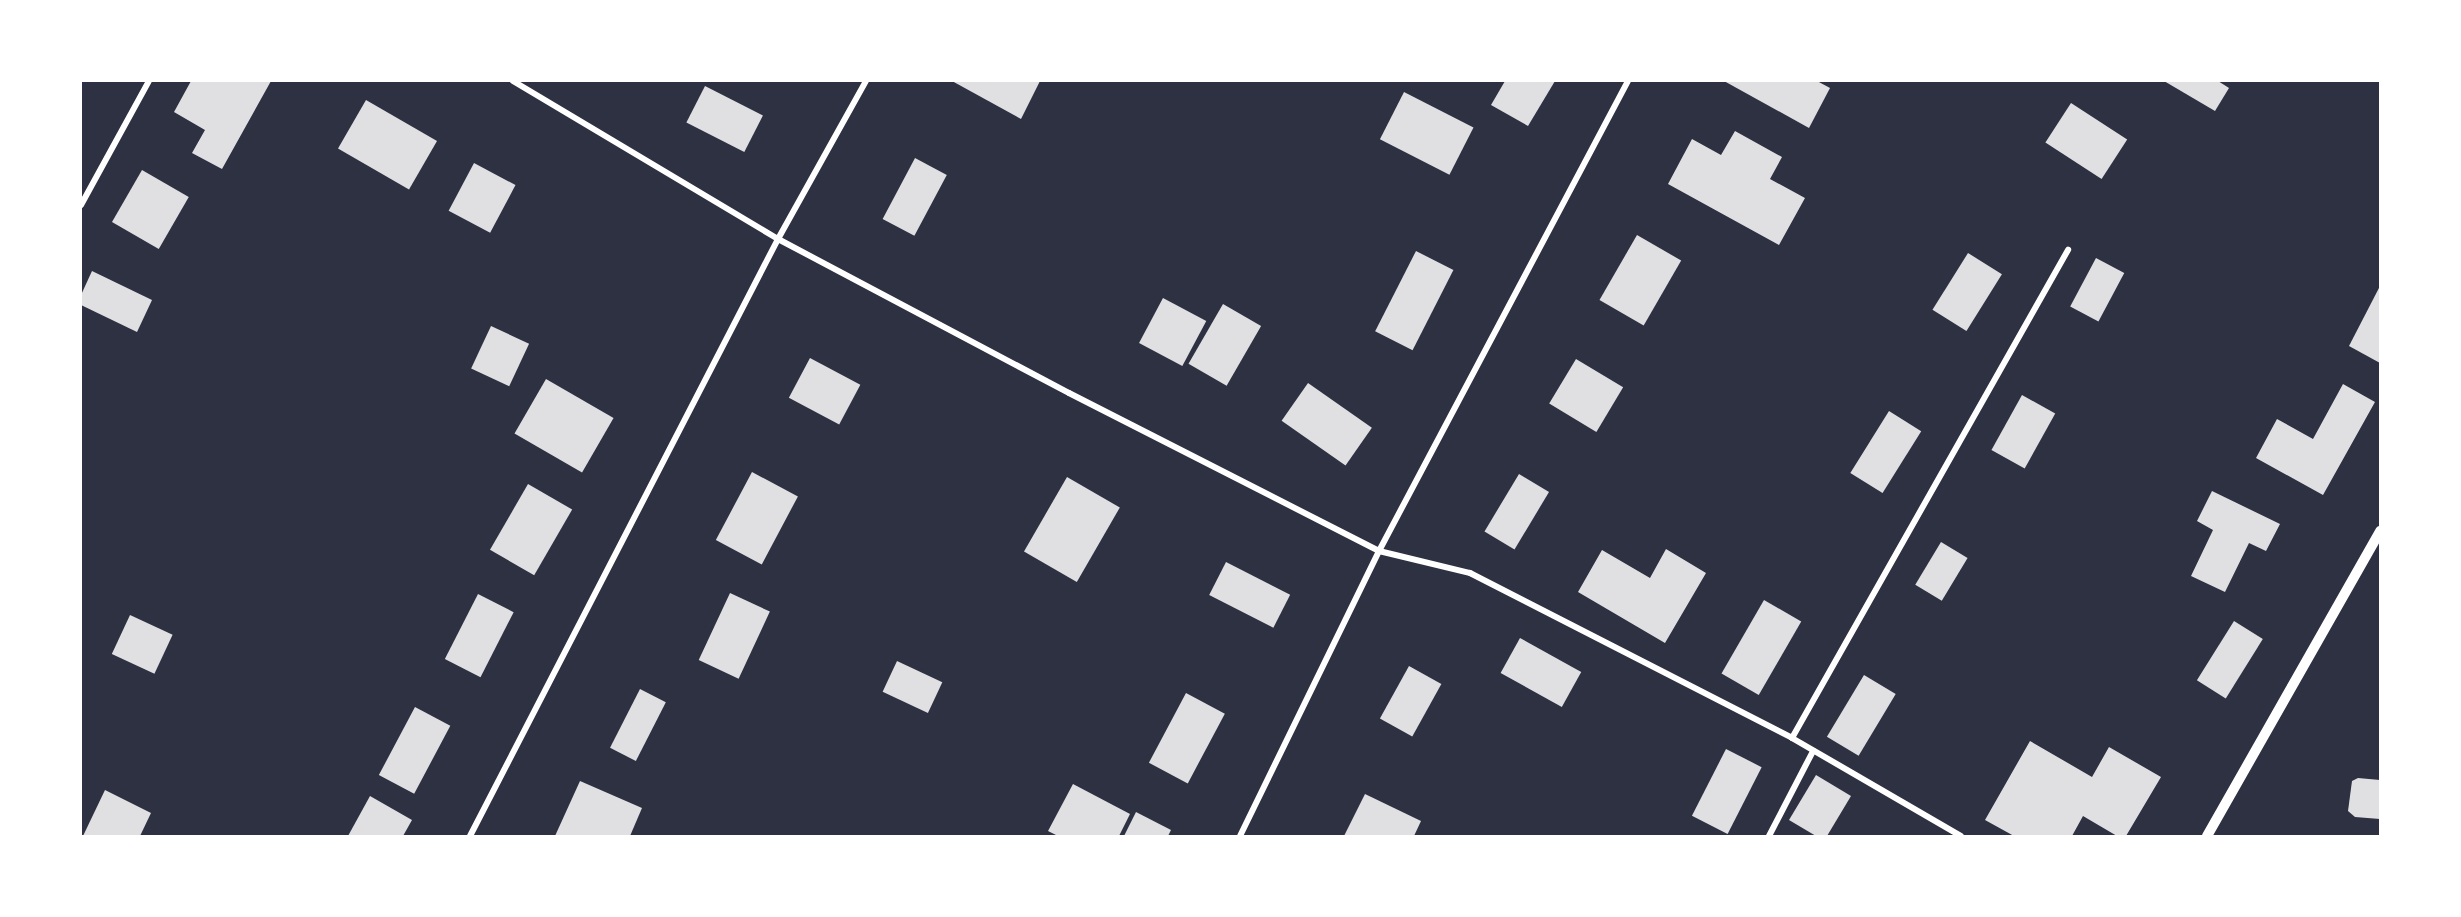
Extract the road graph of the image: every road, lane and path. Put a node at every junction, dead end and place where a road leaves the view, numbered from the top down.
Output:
1 (149, 81) edge
2 (513, 81) edge
3 (866, 81) edge
4 (1628, 81) edge
5 (81, 205) edge
6 (778, 239) junction
7 (2068, 250) dead end
8 (2380, 531) edge
9 (1379, 551) junction
10 (1792, 738) junction
11 (1813, 751) junction
12 (470, 836) edge
13 (1240, 836) edge
14 (1769, 836) edge
15 (1961, 836) edge
16 (2207, 836) edge

1 - 5 street
2 - 6 street
3 - 6 street
4 - 9 street
6 - 9 street
6 - 12 street
7 - 10 street
8 - 16 street
9 - 10 street
9 - 13 street
10 - 11 street
11 - 14 street
11 - 15 street

